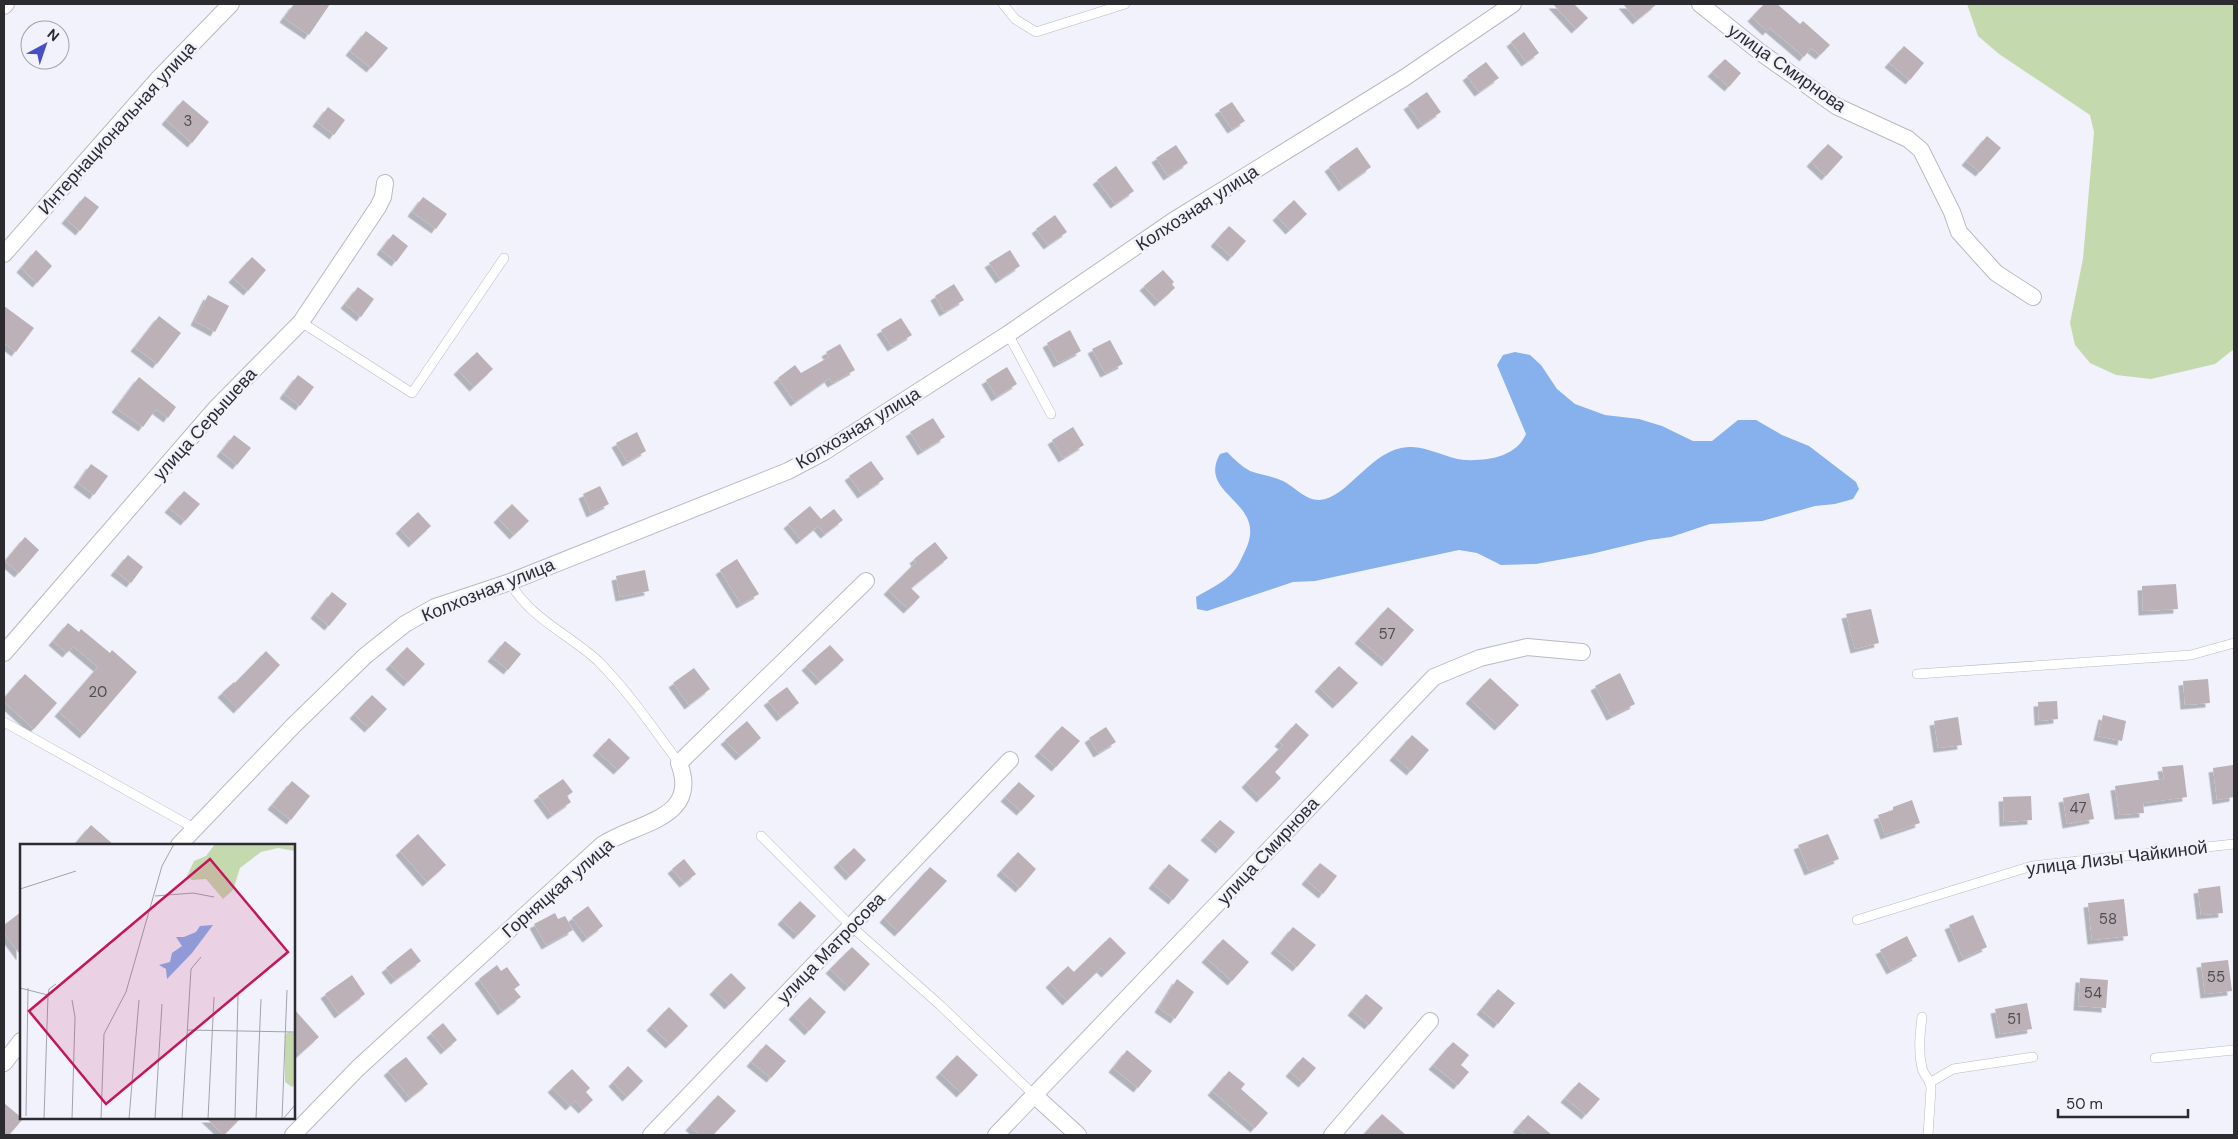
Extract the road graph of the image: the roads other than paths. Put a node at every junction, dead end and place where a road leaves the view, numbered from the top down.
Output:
1 (231, 4) edge
2 (1003, 4) edge
3 (1125, 4) edge
4 (1513, 4) edge
5 (1700, 4) edge
6 (386, 183) dead end
7 (4, 254) edge
8 (504, 258) dead end
9 (2033, 297) dead end
10 (301, 322) junction
11 (1008, 334) junction
12 (1051, 414) dead end
13 (866, 581) dead end
14 (510, 582) junction
15 (2234, 643) edge
16 (1582, 652) dead end
17 (4, 653) edge
18 (1917, 674) dead end
19 (4, 722) edge
20 (1010, 760) dead end
21 (679, 763) junction
22 (194, 828) junction
23 (761, 836) dead end
24 (180, 844) edge
25 (2234, 844) edge
26 (1857, 920) dead end
27 (852, 927) junction
28 (1922, 1017) dead end
29 (1430, 1021) dead end
30 (20, 1042) edge
31 (2234, 1050) edge
32 (2034, 1058) dead end
33 (2155, 1058) dead end
34 (4, 1063) edge
35 (1931, 1082) junction
36 (1033, 1094) junction
37 (293, 1135) edge
38 (651, 1135) edge
39 (996, 1135) edge
40 (1078, 1135) edge
41 (1332, 1135) edge
42 (1928, 1135) edge

1 - 7 street, Интернациональная улица
2 - 3 lane
4 - 11 street, Колхозная улица
5 - 9 street, улица Смирнова
6 - 10 street, улица Серышева
8 - 10 lane
10 - 17 street, улица Серышева
11 - 12 lane
11 - 14 street, Колхозная улица
13 - 21 street
14 - 21 lane
14 - 22 street, Колхозная улица
15 - 18 lane
16 - 36 street, улица Смирнова
19 - 22 lane
20 - 27 street, улица Матросова
21 - 37 street, Горняцкая улица
22 - 24 street, Колхозная улица
23 - 27 lane
25 - 26 lane, улица Лизы Чайкиной
27 - 36 lane
27 - 38 street, улица Матросова
28 - 35 lane
29 - 41 street
30 - 34 street
31 - 33 lane
32 - 35 lane
35 - 42 lane
36 - 39 street, улица Смирнова
36 - 40 street

